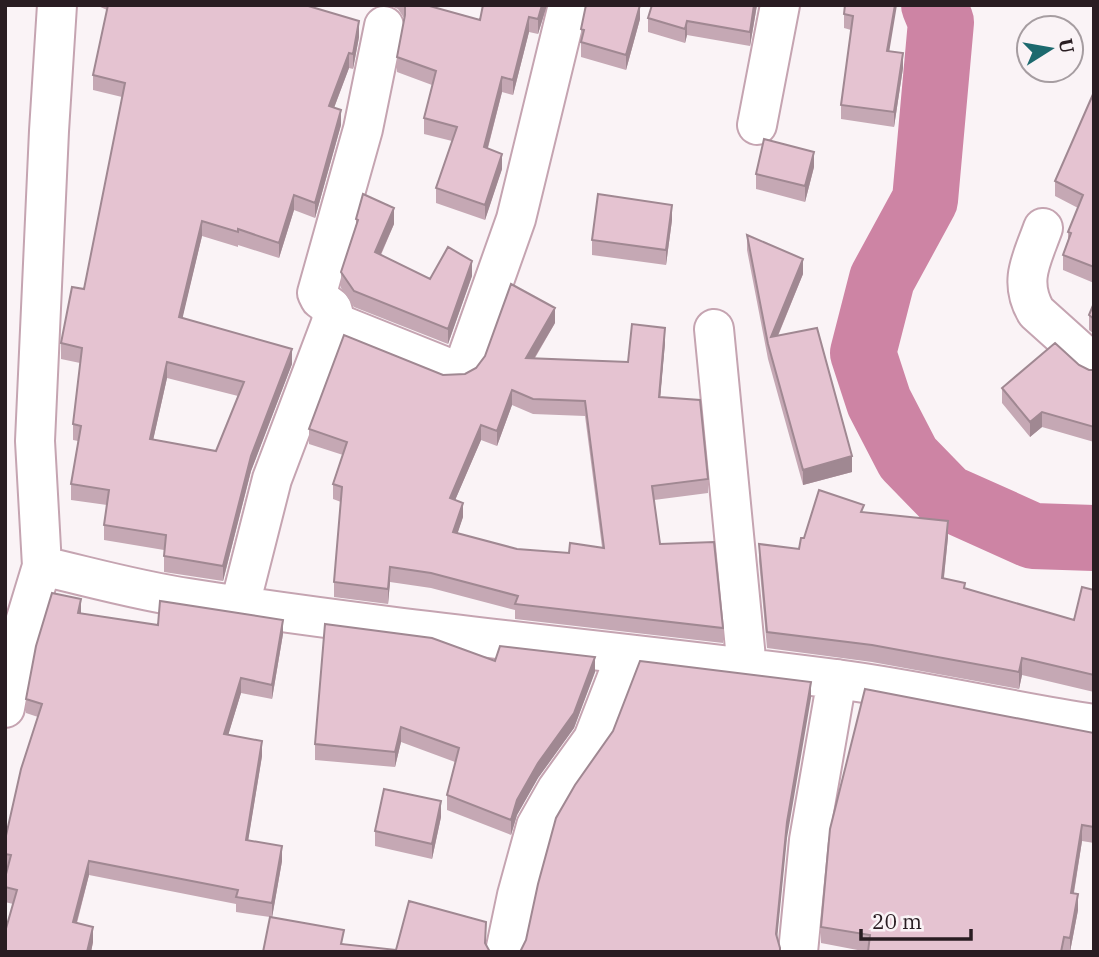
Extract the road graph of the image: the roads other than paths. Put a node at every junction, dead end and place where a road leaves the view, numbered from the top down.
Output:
1 (57, 5) edge
2 (568, 5) edge
3 (780, 5) edge
4 (384, 26) dead end
5 (757, 125) dead end
6 (1043, 228) dead end
7 (331, 321) junction
8 (714, 329) dead end
9 (1094, 364) edge
10 (42, 566) junction
11 (240, 606) junction
12 (626, 654) junction
13 (747, 669) junction
14 (837, 679) junction
15 (5, 708) edge
16 (1094, 724) edge
17 (505, 952) edge
18 (798, 952) edge

1 - 10 street
2 - 7 street
3 - 5 street
4 - 7 street
6 - 9 street
7 - 11 street
8 - 13 street
10 - 11 street
10 - 15 street
11 - 12 street
12 - 13 street
12 - 17 street
13 - 14 street
14 - 16 street
14 - 18 street

